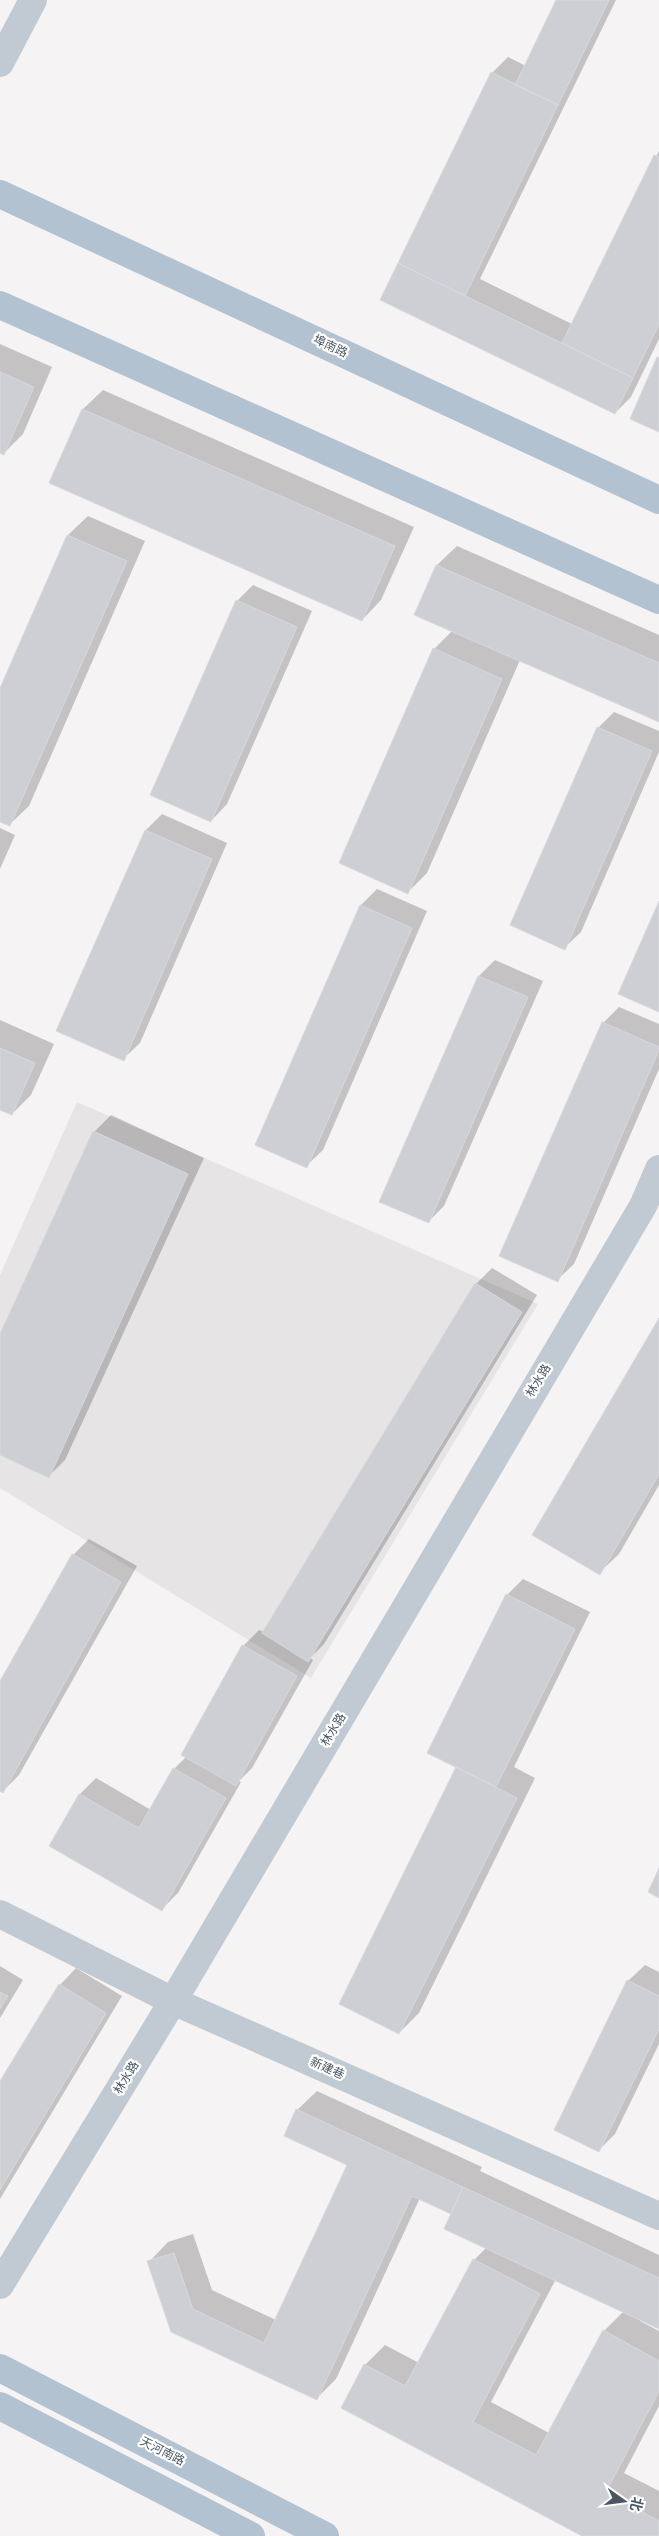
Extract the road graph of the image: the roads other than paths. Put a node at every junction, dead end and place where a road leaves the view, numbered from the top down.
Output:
1 (33, 0) edge
2 (0, 63) edge
3 (0, 194) edge
4 (0, 305) edge
5 (659, 500) edge
6 (659, 600) edge
7 (659, 1170) edge
8 (0, 1914) edge
9 (174, 2001) junction
10 (659, 2216) edge
11 (0, 2285) edge
12 (0, 2368) edge
13 (0, 2406) edge
14 (251, 2536) edge
15 (325, 2536) edge

1 - 2 street
3 - 5 main road, 埠南路
4 - 6 main road
7 - 9 street, 林水路
8 - 9 street, 新建巷
9 - 10 street, 新建巷
9 - 11 street, 林水路
12 - 15 main road, 天河南路
13 - 14 main road

